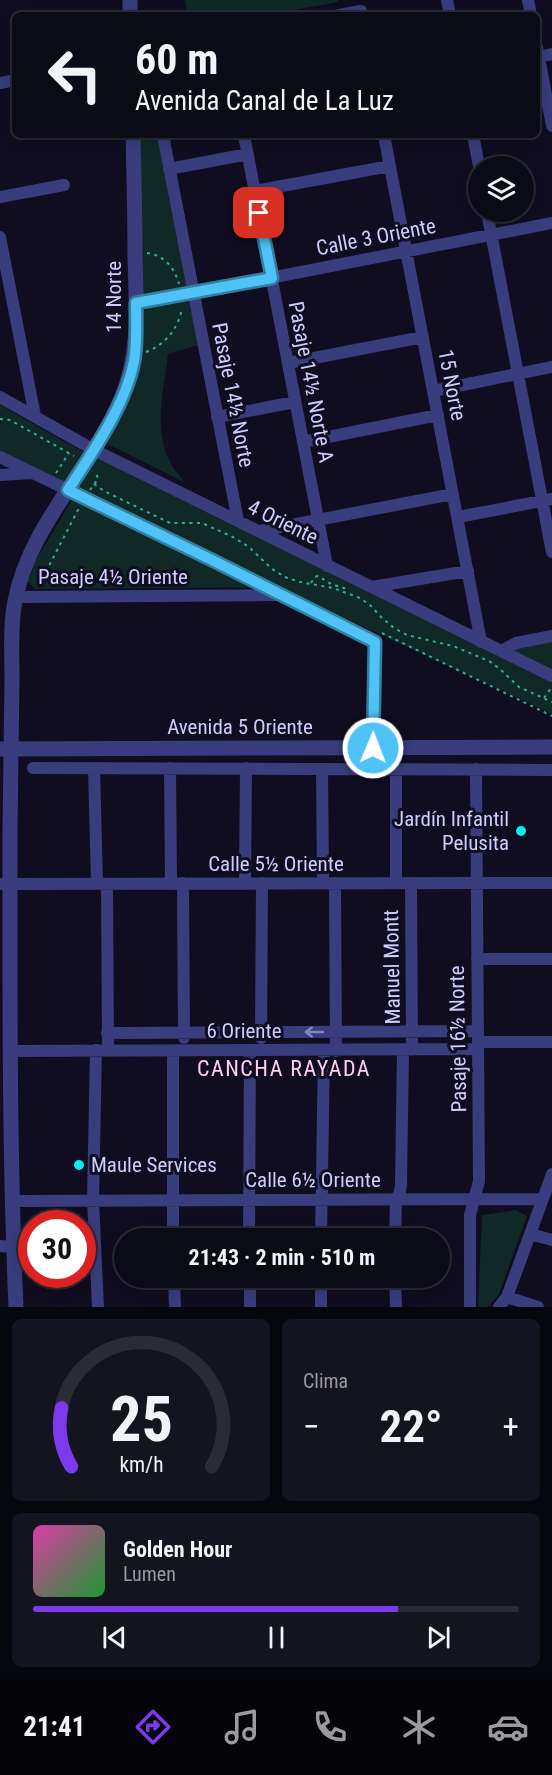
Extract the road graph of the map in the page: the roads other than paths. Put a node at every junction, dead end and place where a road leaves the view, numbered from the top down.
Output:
1 (540, 81) edge
2 (552, 126) edge
3 (133, 138) edge
4 (164, 138) edge
5 (245, 138) edge
6 (385, 138) edge
7 (474, 138) edge
8 (248, 154) junction
9 (477, 156) edge
10 (390, 166) junction
11 (170, 169) junction
12 (64, 185) dead end
13 (255, 191) junction
14 (0, 197) edge
15 (490, 222) edge
16 (552, 223) edge
17 (492, 235) junction
18 (0, 237) edge
19 (407, 251) junction
20 (272, 278) junction
21 (187, 294) junction
22 (136, 303) junction
23 (14, 309) junction
24 (0, 312) edge
25 (423, 337) junction
26 (288, 363) junction
27 (552, 367) edge
28 (518, 374) junction
29 (434, 391) junction
30 (0, 397) edge
31 (295, 402) junction
32 (35, 416) junction
33 (438, 416) junction
34 (217, 417) junction
35 (303, 442) junction
36 (0, 457) edge
37 (90, 457) junction
38 (34, 473) junction
39 (0, 475) edge
40 (68, 490) junction
41 (453, 494) junction
42 (547, 500) edge
43 (458, 518) junction
44 (318, 520) junction
45 (238, 521) junction
46 (261, 531) junction
47 (552, 552) edge
48 (327, 566) junction
49 (468, 571) junction
50 (372, 587) junction
51 (282, 595) junction
52 (16, 597) junction
53 (7, 613) edge
54 (552, 636) edge
55 (482, 642) junction
56 (501, 651) junction
57 (552, 676) edge
58 (552, 747) edge
59 (373, 748) junction
60 (5, 749) edge
61 (33, 768) dead end
62 (94, 768) junction
63 (170, 768) junction
64 (246, 768) junction
65 (322, 769) junction
66 (396, 769) junction
67 (476, 769) junction
68 (5, 770) edge
69 (552, 770) edge
70 (102, 883) junction
71 (329, 883) junction
72 (396, 883) junction
73 (411, 883) junction
74 (477, 883) junction
75 (552, 883) edge
76 (5, 884) edge
77 (177, 884) junction
78 (245, 884) junction
79 (262, 884) junction
80 (5, 956) edge
81 (477, 959) junction
82 (552, 959) edge
83 (4, 1023) edge
84 (412, 1031) junction
85 (184, 1032) junction
86 (261, 1032) junction
87 (336, 1032) junction
88 (107, 1033) junction
89 (478, 1041) junction
90 (552, 1042) edge
91 (255, 1050) junction
92 (330, 1050) junction
93 (407, 1050) junction
94 (9, 1051) junction
95 (102, 1051) junction
96 (179, 1051) junction
97 (5, 1103) edge
98 (552, 1175) edge
99 (5, 1180) edge
100 (474, 1199) junction
101 (543, 1199) junction
102 (93, 1200) junction
103 (172, 1200) junction
104 (248, 1200) junction
105 (320, 1200) junction
106 (396, 1200) junction
107 (11, 1201) junction
108 (173, 1228) edge
109 (249, 1228) edge
110 (321, 1228) edge
111 (395, 1228) edge
112 (530, 1234) junction
113 (552, 1240) edge
114 (6, 1246) edge
115 (174, 1288) edge
116 (249, 1288) edge
117 (321, 1288) edge
118 (396, 1288) edge
119 (503, 1302) edge
120 (16, 1307) edge
121 (98, 1307) edge
122 (175, 1307) edge
123 (250, 1307) edge
124 (321, 1307) edge
125 (396, 1307) edge
126 (470, 1307) edge
127 (538, 1307) edge

1 - 2 street
3 - 22 street, 14 Norte
4 - 11 street, Pasaje 14½ Norte
5 - 8 street, Pasaje 14½ Norte A
6 - 10 street, 15 Norte
7 - 9 street
8 - 11 street
8 - 13 street, Pasaje 14½ Norte A
10 - 13 street
10 - 19 street, 15 Norte
11 - 21 street, Pasaje 14½ Norte
12 - 14 street
13 - 20 street, Pasaje 14½ Norte A
15 - 17 street
16 - 17 street, Calle 3 Oriente
17 - 19 street, Calle 3 Oriente
17 - 28 street
18 - 23 street
19 - 20 street, Calle 3 Oriente
19 - 25 street, 15 Norte
20 - 21 street, Calle 3 Oriente
20 - 26 street, Pasaje 14½ Norte A
21 - 22 street, Calle 3 Oriente
21 - 34 street, Pasaje 14½ Norte
22 - 37 street, 14 Norte
23 - 24 street
23 - 32 street
25 - 26 street
25 - 29 street, 15 Norte
26 - 31 street, Pasaje 14½ Norte A
27 - 28 street
28 - 29 street
28 - 42 street
29 - 33 street, 15 Norte
30 - 32 street, 4 Oriente
31 - 34 street
31 - 35 street, Pasaje 14½ Norte A
32 - 37 street, 4 Oriente
33 - 35 street
33 - 41 street, 15 Norte
34 - 45 street, Pasaje 14½ Norte
35 - 44 street, Pasaje 14½ Norte A
36 - 38 street
37 - 40 street, 14 Norte
37 - 45 street, 4 Oriente
38 - 39 street
38 - 40 street
40 - 51 street
40 - 52 street, 14 Norte
41 - 43 street, 15 Norte
41 - 44 street
42 - 43 street
42 - 47 street
43 - 49 street, 15 Norte
44 - 46 street
44 - 48 street, Pasaje 14½ Norte A
45 - 46 street, 4 Oriente
46 - 48 street, 4 Oriente
48 - 50 street, 4 Oriente
49 - 50 street
49 - 55 street, 15 Norte
50 - 55 street, 4 Oriente
51 - 52 street, Pasaje 4½ Oriente
51 - 59 street
52 - 53 street, 14 Norte
53 - 60 street, 14 Norte
54 - 56 street
55 - 56 street, 4 Oriente
56 - 57 street, 4 Oriente
58 - 59 street, Avenida 5 Oriente
59 - 60 street, Avenida 5 Oriente
60 - 68 street, 14 Norte
61 - 62 street
62 - 63 street
62 - 70 street
63 - 64 street
63 - 77 street
64 - 65 street
64 - 78 street
65 - 66 street
65 - 71 street
66 - 67 street
66 - 72 street
67 - 69 street
67 - 74 street, Pasaje 16½ Norte
68 - 76 street, 14 Norte
70 - 76 street, Calle 5½ Oriente
70 - 77 street, Calle 5½ Oriente
70 - 88 street
71 - 72 street, Calle 5½ Oriente
71 - 79 street, Calle 5½ Oriente
71 - 87 street
72 - 73 street, Calle 5½ Oriente
73 - 74 street, Calle 5½ Oriente
73 - 84 street, Manuel Montt
74 - 75 street, Calle 5½ Oriente
74 - 81 street, Pasaje 16½ Norte
76 - 80 street, 14 Norte
77 - 78 street, Calle 5½ Oriente
77 - 85 street
78 - 79 street, Calle 5½ Oriente
79 - 86 street
80 - 83 street, 14 Norte
81 - 82 street
81 - 89 street, Pasaje 16½ Norte
83 - 94 street, 14 Norte
84 - 87 street, 6 Oriente
84 - 89 street, 6 Oriente
84 - 93 street, Manuel Montt
85 - 86 street, 6 Oriente
85 - 88 street, 6 Oriente
85 - 96 street
87 -> 86 street, 6 Oriente
86 - 91 street
87 - 92 street
88 - 95 street
89 - 90 street, 6 Oriente
89 - 93 street, 6 Oriente
89 - 100 street, Pasaje 16½ Norte
91 - 92 street, 6 Oriente
91 - 96 street, 6 Oriente
91 - 104 street
92 - 93 street, 6 Oriente
92 - 105 street
93 - 106 street, Manuel Montt
94 - 95 street, 6 Oriente
94 - 97 street, 14 Norte
95 - 96 street, 6 Oriente
95 - 102 street
96 - 103 street
97 - 99 street, 14 Norte
98 - 101 street
99 - 107 street, 14 Norte
100 - 101 street, Calle 6½ Oriente
100 - 106 street, Calle 6½ Oriente
100 - 126 street, Pasaje 16½ Norte
101 - 112 street
102 - 103 street, Calle 6½ Oriente
102 - 107 street, Calle 6½ Oriente
102 - 121 street
103 - 104 street, Calle 6½ Oriente
103 - 108 street
104 - 105 street, Calle 6½ Oriente
104 - 109 street
105 - 106 street, Calle 6½ Oriente
105 - 110 street
106 - 111 street, Manuel Montt
107 - 114 street, 14 Norte
112 - 113 street
112 - 119 street
114 - 120 street, 14 Norte
115 - 122 street
116 - 123 street
117 - 124 street
118 - 125 street
119 - 127 street

